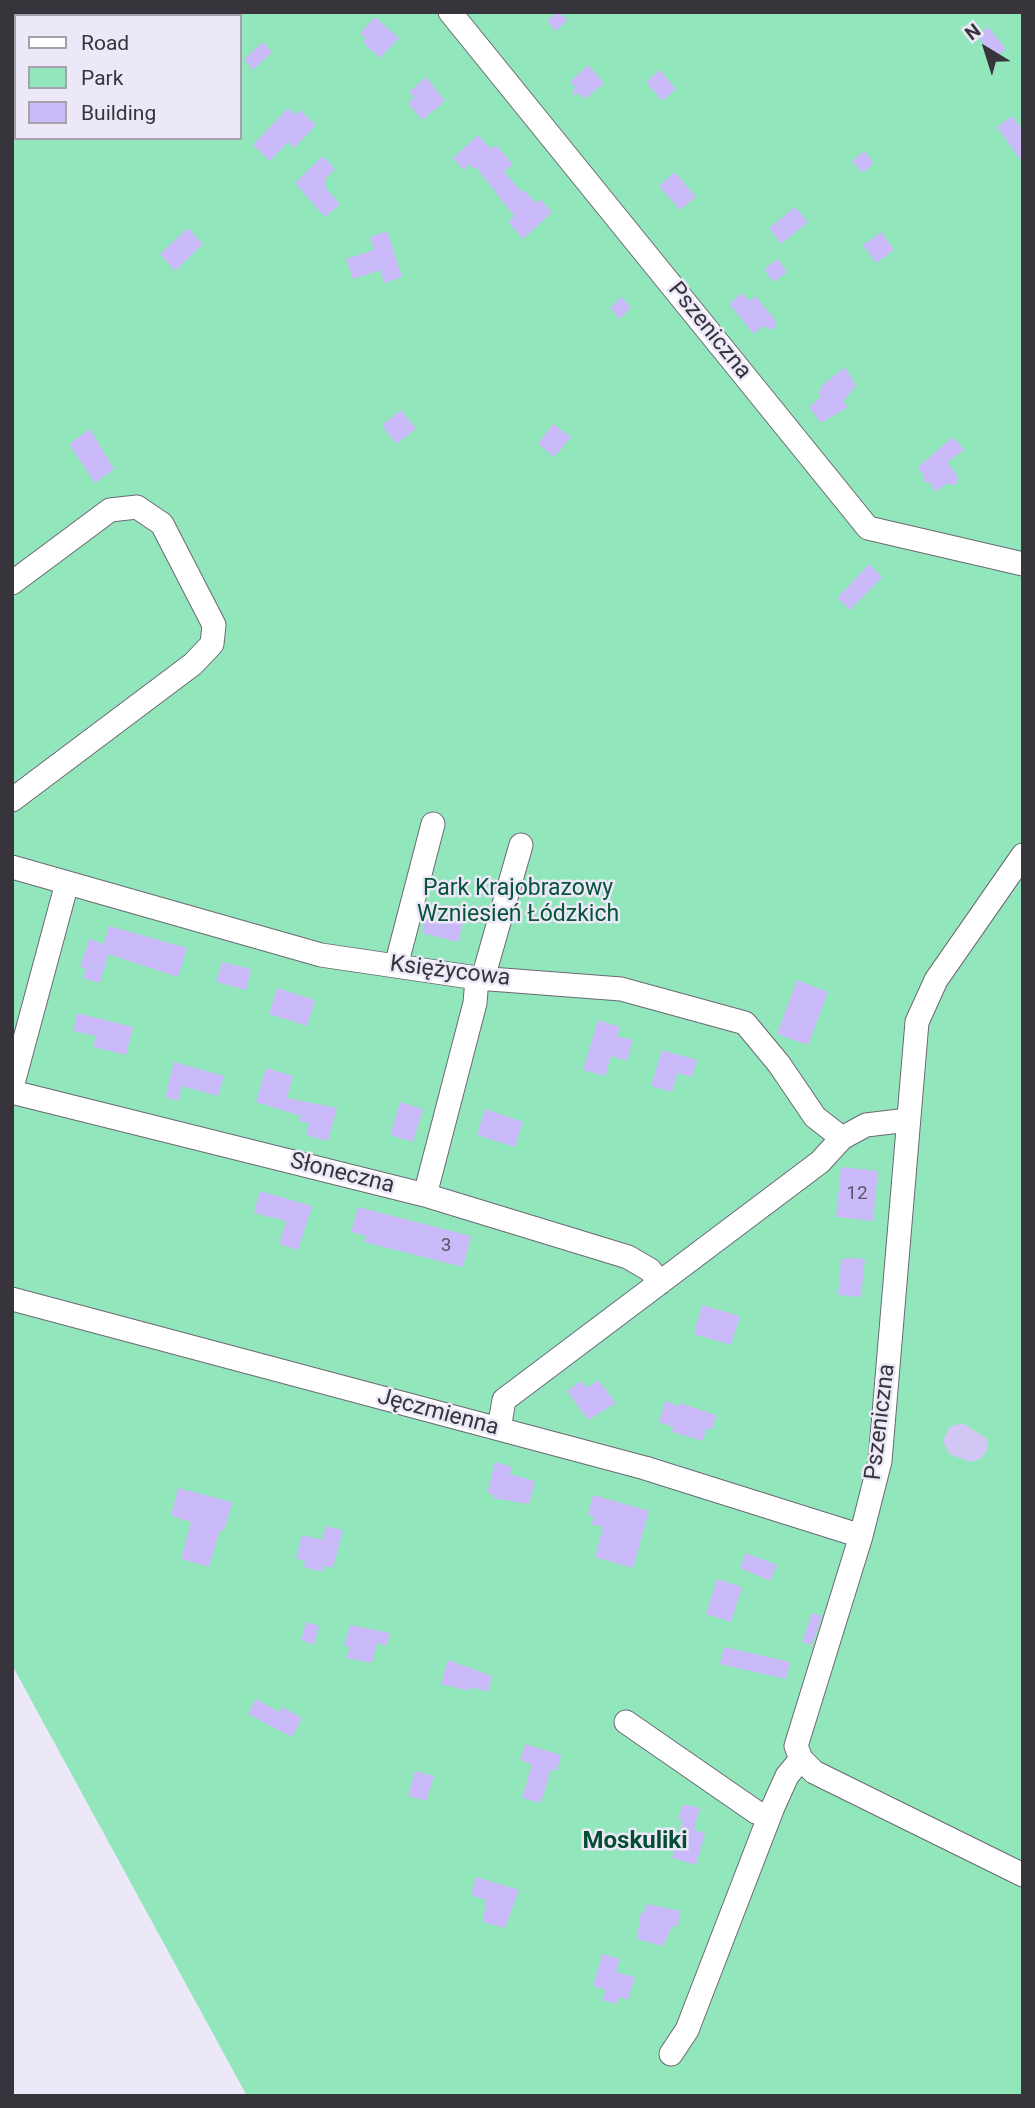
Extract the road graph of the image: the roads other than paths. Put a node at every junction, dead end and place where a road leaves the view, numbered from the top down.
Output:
1 (450, 12) edge
2 (1023, 564) edge
3 (12, 583) edge
4 (12, 800) edge
5 (433, 824) dead end
6 (521, 845) dead end
7 (1023, 855) edge
8 (12, 867) edge
9 (66, 883) junction
10 (396, 966) junction
11 (480, 978) junction
12 (12, 1089) edge
13 (908, 1120) junction
14 (842, 1138) junction
15 (425, 1195) junction
16 (660, 1283) junction
17 (12, 1299) edge
18 (499, 1429) junction
19 (861, 1536) junction
20 (626, 1722) dead end
21 (801, 1759) junction
22 (769, 1817) junction
23 (1023, 1875) edge
24 (671, 2054) dead end

1 - 2 street, Pszeniczna
3 - 4 street
5 - 10 street
6 - 11 street
7 - 13 street, Pszeniczna
8 - 9 street, Księżycowa
9 - 10 street, Księżycowa
9 - 12 street
10 - 11 street, Księżycowa
11 - 14 street, Księżycowa
11 - 15 street
12 - 15 street, Słoneczna
13 - 14 street
13 - 19 street, Pszeniczna
14 - 16 street
15 - 16 street, Słoneczna
16 - 18 street
17 - 18 street, Jęczmienna
18 - 19 street, Jęczmienna
19 - 21 street, Pszeniczna
20 - 22 street
21 - 22 street
21 - 23 street
22 - 24 street

